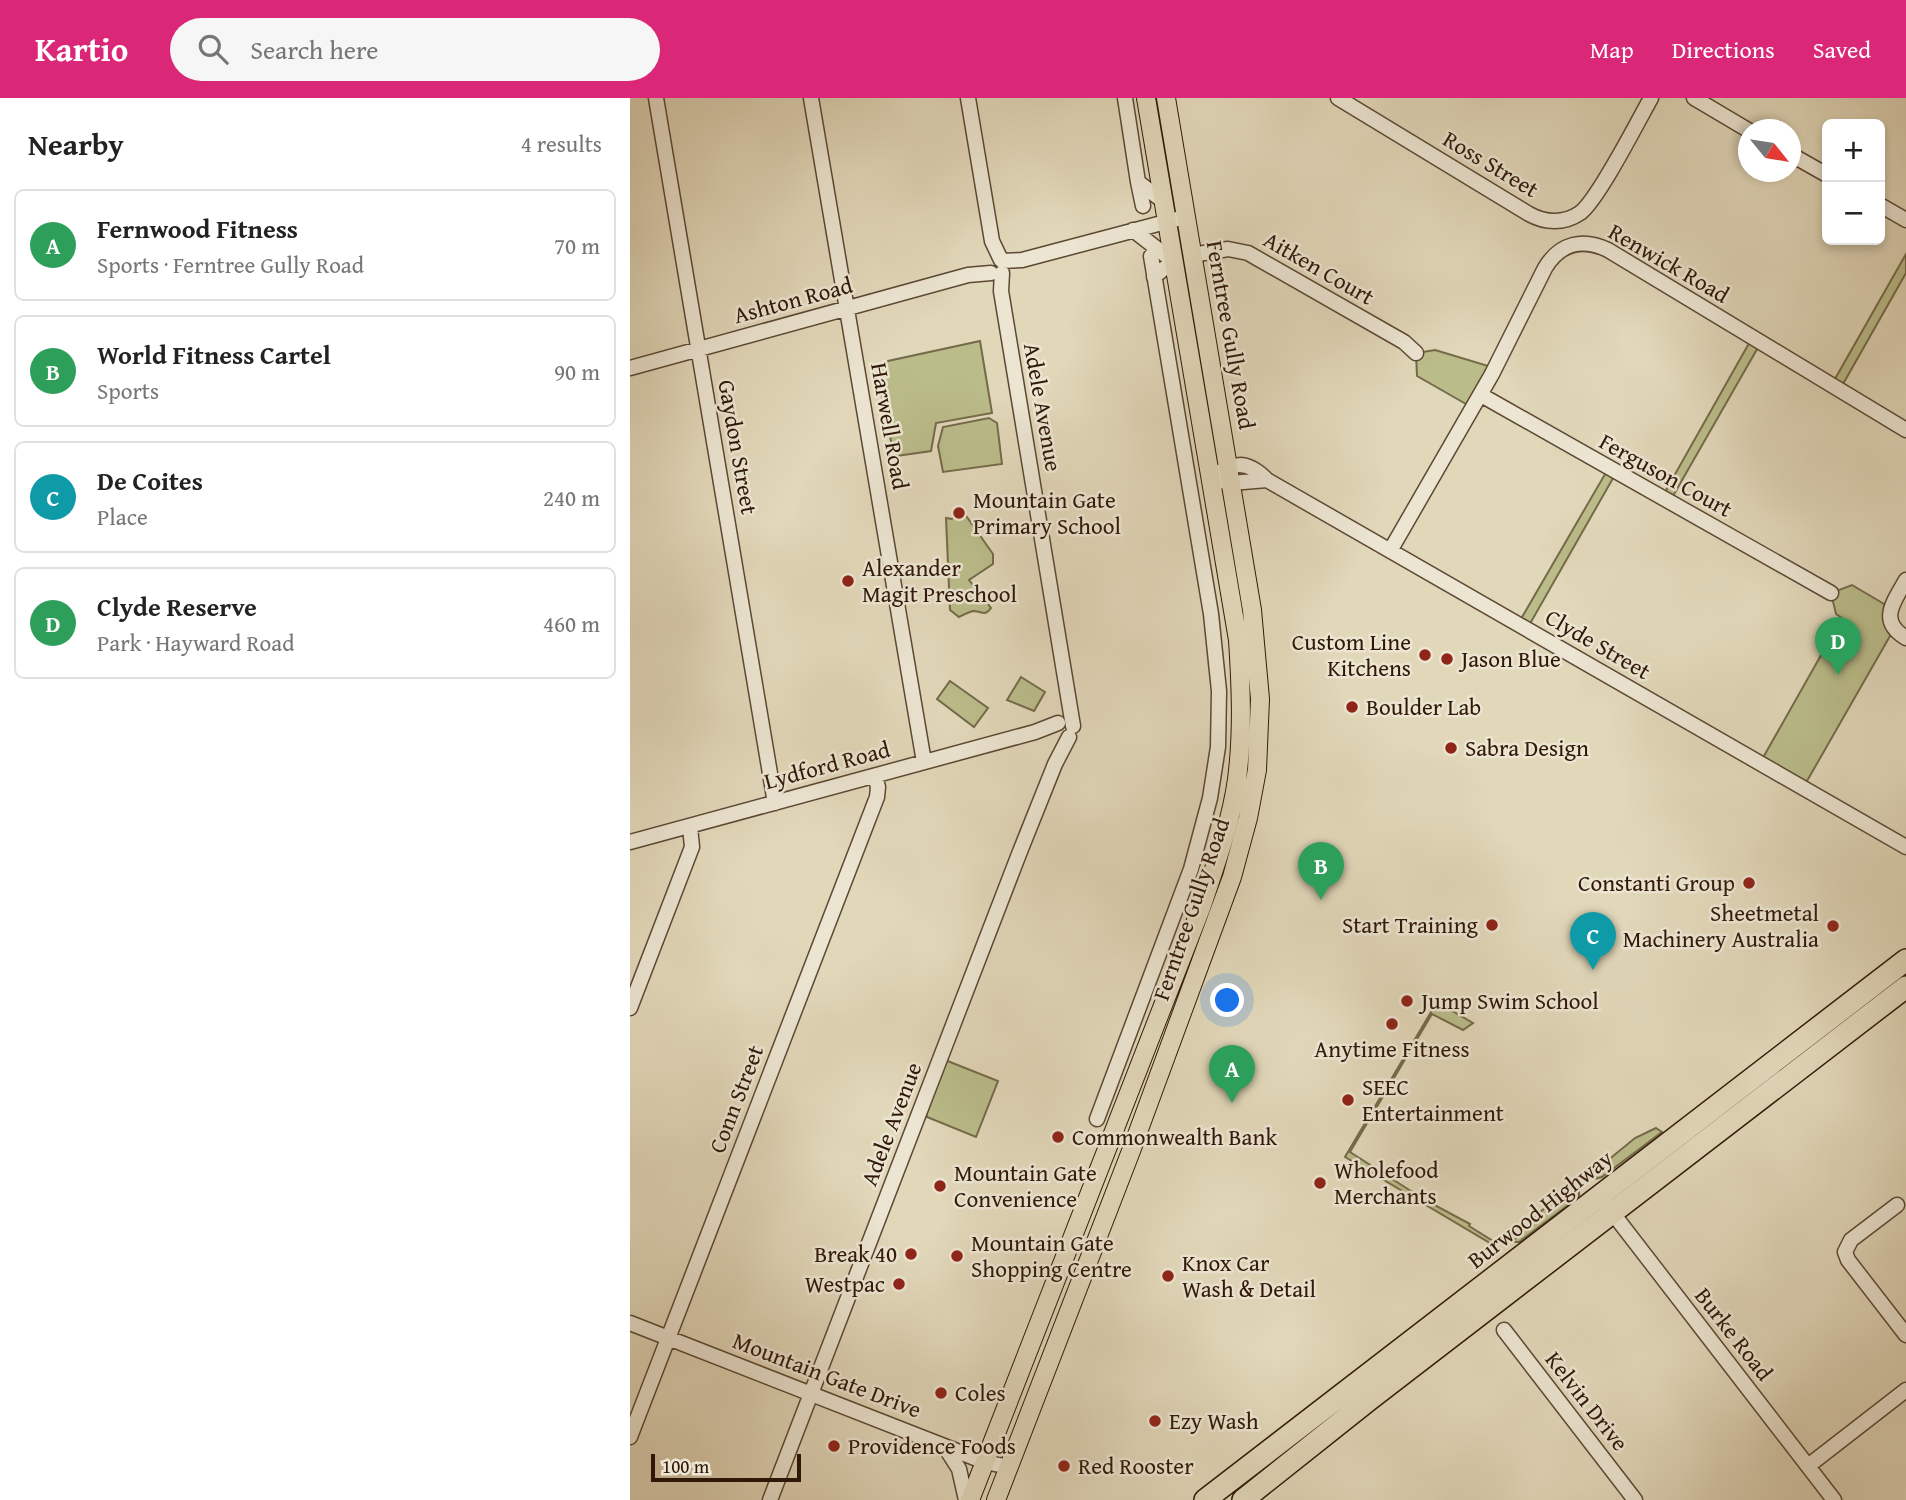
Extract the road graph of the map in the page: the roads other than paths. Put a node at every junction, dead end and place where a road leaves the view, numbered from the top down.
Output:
1 (656, 98) edge
2 (811, 98) edge
3 (968, 98) edge
4 (1125, 98) edge
5 (1146, 98) edge
6 (1166, 98) edge
7 (1338, 98) edge
8 (1651, 98) edge
9 (1694, 98) edge
10 (1738, 124) edge
11 (1801, 160) edge
12 (1822, 172) edge
13 (1138, 182) junction
14 (1163, 201) junction
15 (1143, 206) dead end
16 (1885, 208) edge
17 (1186, 218) junction
18 (1906, 220) edge
19 (1167, 221) junction
20 (1133, 230) junction
21 (1192, 255) junction
22 (1151, 256) dead end
23 (1173, 261) junction
24 (997, 267) junction
25 (1154, 277) junction
26 (847, 309) junction
27 (698, 349) junction
28 (1416, 353) dead end
29 (630, 368) edge
30 (1480, 395) junction
31 (1906, 430) edge
32 (1185, 455) junction
33 (1209, 472) junction
34 (1230, 474) junction
35 (1217, 520) junction
36 (1201, 547) junction
37 (1390, 551) junction
38 (1906, 580) edge
39 (1831, 593) dead end
40 (1906, 638) edge
41 (1063, 729) junction
42 (923, 762) junction
43 (875, 776) junction
44 (775, 803) junction
45 (690, 827) junction
46 (1203, 828) junction
47 (630, 842) edge
48 (1906, 847) edge
49 (1220, 852) junction
50 (1202, 908) junction
51 (1172, 923) junction
52 (1906, 960) edge
53 (1906, 987) edge
54 (630, 1009) edge
55 (1145, 1052) junction
56 (1165, 1060) junction
57 (1106, 1094) junction
58 (1121, 1116) junction
59 (1097, 1119) dead end
60 (1606, 1204) junction
61 (1897, 1205) dead end
62 (630, 1322) edge
63 (1504, 1330) dead end
64 (1906, 1335) edge
65 (668, 1337) junction
66 (1906, 1390) edge
67 (811, 1393) junction
68 (630, 1437) edge
69 (945, 1446) junction
70 (985, 1462) junction
71 (1808, 1466) junction
72 (1009, 1467) junction
73 (770, 1500) edge
74 (968, 1500) edge
75 (996, 1500) edge
76 (1205, 1500) edge
77 (1243, 1500) edge
78 (1635, 1500) edge
79 (1834, 1500) edge

1 - 27 street, Gaydon Street
2 - 26 street, Harwell Road
3 - 24 street, Adele Avenue
4 - 13 street
5 - 14 main road, Ferntree Gully Road
6 - 17 main road, Ferntree Gully Road
7 - 8 street, Ross Street
9 - 10 street
11 - 12 street
13 - 14 street
13 - 15 street
14 - 19 main road, Ferntree Gully Road
16 - 18 street
17 - 19 street, Ashton Road
17 - 21 main road, Ferntree Gully Road
19 - 20 street, Ashton Road
19 - 23 main road, Ferntree Gully Road
20 - 23 street
20 - 24 street, Ashton Road
21 - 28 street, Aitken Court
21 - 34 main road, Ferntree Gully Road
22 - 25 street, Ferntree Gully Road
23 - 25 street, Ferntree Gully Road
23 - 33 main road, Ferntree Gully Road
24 - 26 street, Ashton Road
24 - 41 street, Adele Avenue
25 - 32 street, Ferntree Gully Road
26 - 27 street, Ashton Road
26 - 42 street, Harwell Road
27 - 29 street, Ashton Road
27 - 44 street, Gaydon Street
30 - 31 street, Renwick Road
30 - 37 street, Renwick Road
30 - 39 street, Ferguson Court
32 - 33 street
32 - 36 street, Ferntree Gully Road
33 - 34 street
33 - 35 main road, Ferntree Gully Road
34 - 37 street, Clyde Street
34 - 56 main road, Ferntree Gully Road
35 - 36 street
35 - 49 main road, Ferntree Gully Road
36 - 46 street, Ferntree Gully Road
37 - 48 street, Clyde Street
38 - 40 street
41 - 42 street, Lydford Road
41 - 67 street, Adele Avenue
42 - 43 street, Lydford Road
43 - 44 street, Lydford Road
43 - 65 street, Conn Street
44 - 45 street, Lydford Road
45 - 47 street, Lydford Road
45 - 54 street
46 - 49 street
46 - 51 street, Ferntree Gully Road
49 - 50 main road, Ferntree Gully Road
50 - 51 street
50 - 55 main road, Ferntree Gully Road
51 - 57 street, Ferntree Gully Road
52 - 60 highway, Burwood Highway
53 - 60 highway, Burwood Highway
55 - 56 main road
55 - 58 main road, Ferntree Gully Road
56 - 72 main road, Ferntree Gully Road
57 - 58 street
57 - 59 street, Ferntree Gully Road
58 - 70 main road, Ferntree Gully Road
60 - 71 street, Burke Road
60 - 76 highway, Burwood Highway
60 - 77 highway, Burwood Highway
61 - 64 street
62 - 65 street, Mountain Gate Drive
63 - 78 street, Kelvin Drive
65 - 67 street, Mountain Gate Drive
65 - 68 street, Conn Street
66 - 71 street
67 - 69 street, Mountain Gate Drive
67 - 73 street, Adele Avenue
69 - 70 street, Mountain Gate Drive
69 - 74 street
70 - 72 street, Mountain Gate Drive
70 - 74 main road, Ferntree Gully Road
71 - 79 street, Burke Road
72 - 75 main road, Ferntree Gully Road

